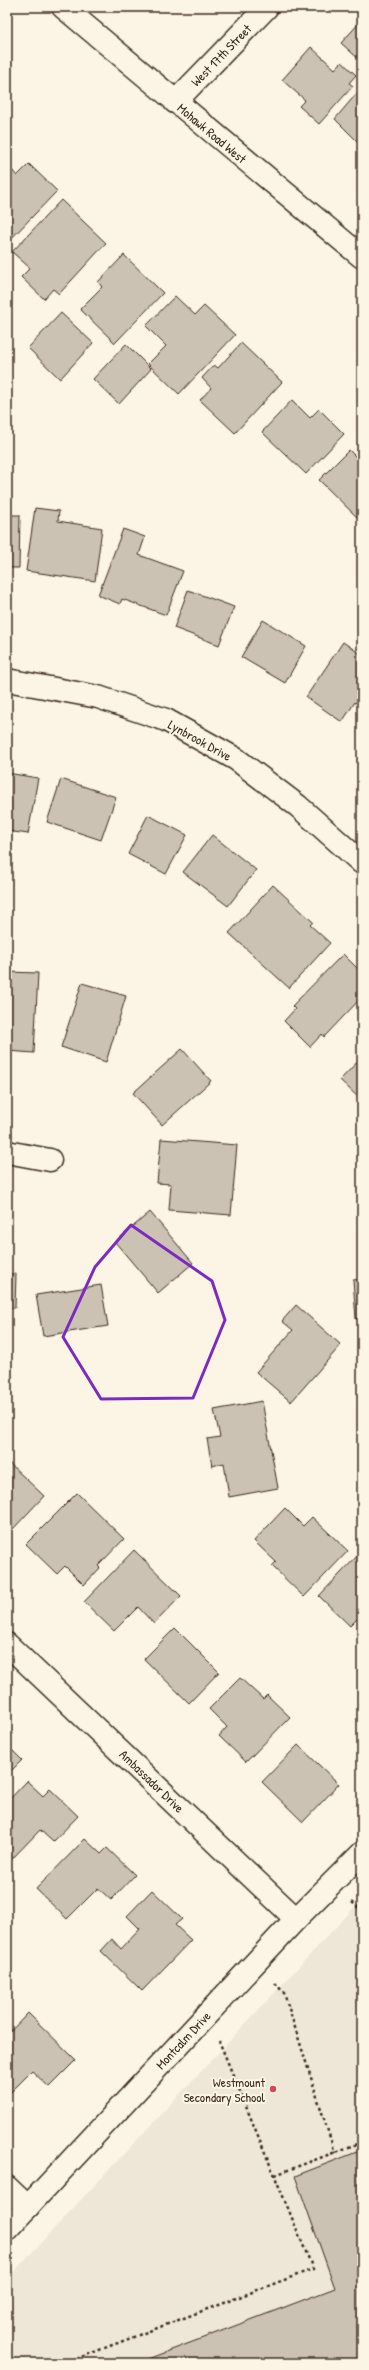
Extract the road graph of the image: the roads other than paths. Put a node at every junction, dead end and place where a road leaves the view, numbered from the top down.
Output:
1 (63, 7) edge
2 (267, 7) edge
3 (175, 102) junction
4 (362, 258) edge
5 (7, 680) edge
6 (362, 863) edge
7 (7, 1152) edge
8 (50, 1160) dead end
9 (7, 1644) edge
10 (362, 1853) edge
11 (296, 1919) junction
12 (7, 2187) edge
13 (28, 2207) junction
14 (7, 2229) edge

1 - 3 street, Mohawk Road West
2 - 3 street, West 17th Street
3 - 4 street, Mohawk Road West
5 - 6 street, Lynbrook Drive
7 - 8 street
9 - 11 street, Ambassador Drive
10 - 11 street, Montcalm Drive
11 - 13 street, Montcalm Drive
12 - 13 street
13 - 14 street, Montcalm Drive

